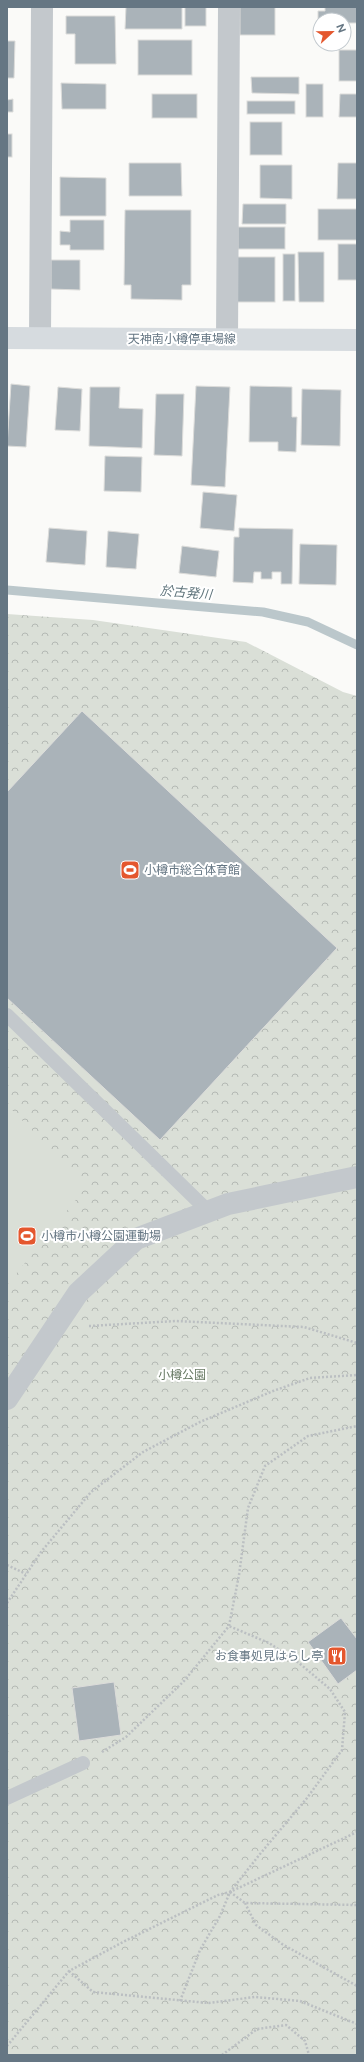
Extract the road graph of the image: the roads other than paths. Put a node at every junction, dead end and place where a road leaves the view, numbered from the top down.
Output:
1 (42, 7) edge
2 (229, 7) edge
3 (7, 338) edge
4 (40, 338) junction
5 (227, 339) junction
6 (357, 340) edge
7 (7, 1015) edge
8 (357, 1177) edge
9 (208, 1211) junction
10 (7, 1399) edge
11 (83, 1763) road end
12 (7, 1798) edge

1 - 4 street
2 - 5 street
3 - 4 main road, 天神南小樽停車場線
4 - 5 main road, 天神南小樽停車場線
5 - 6 main road, 天神南小樽停車場線
7 - 9 lane
8 - 9 street
9 - 10 street
11 - 12 lane

